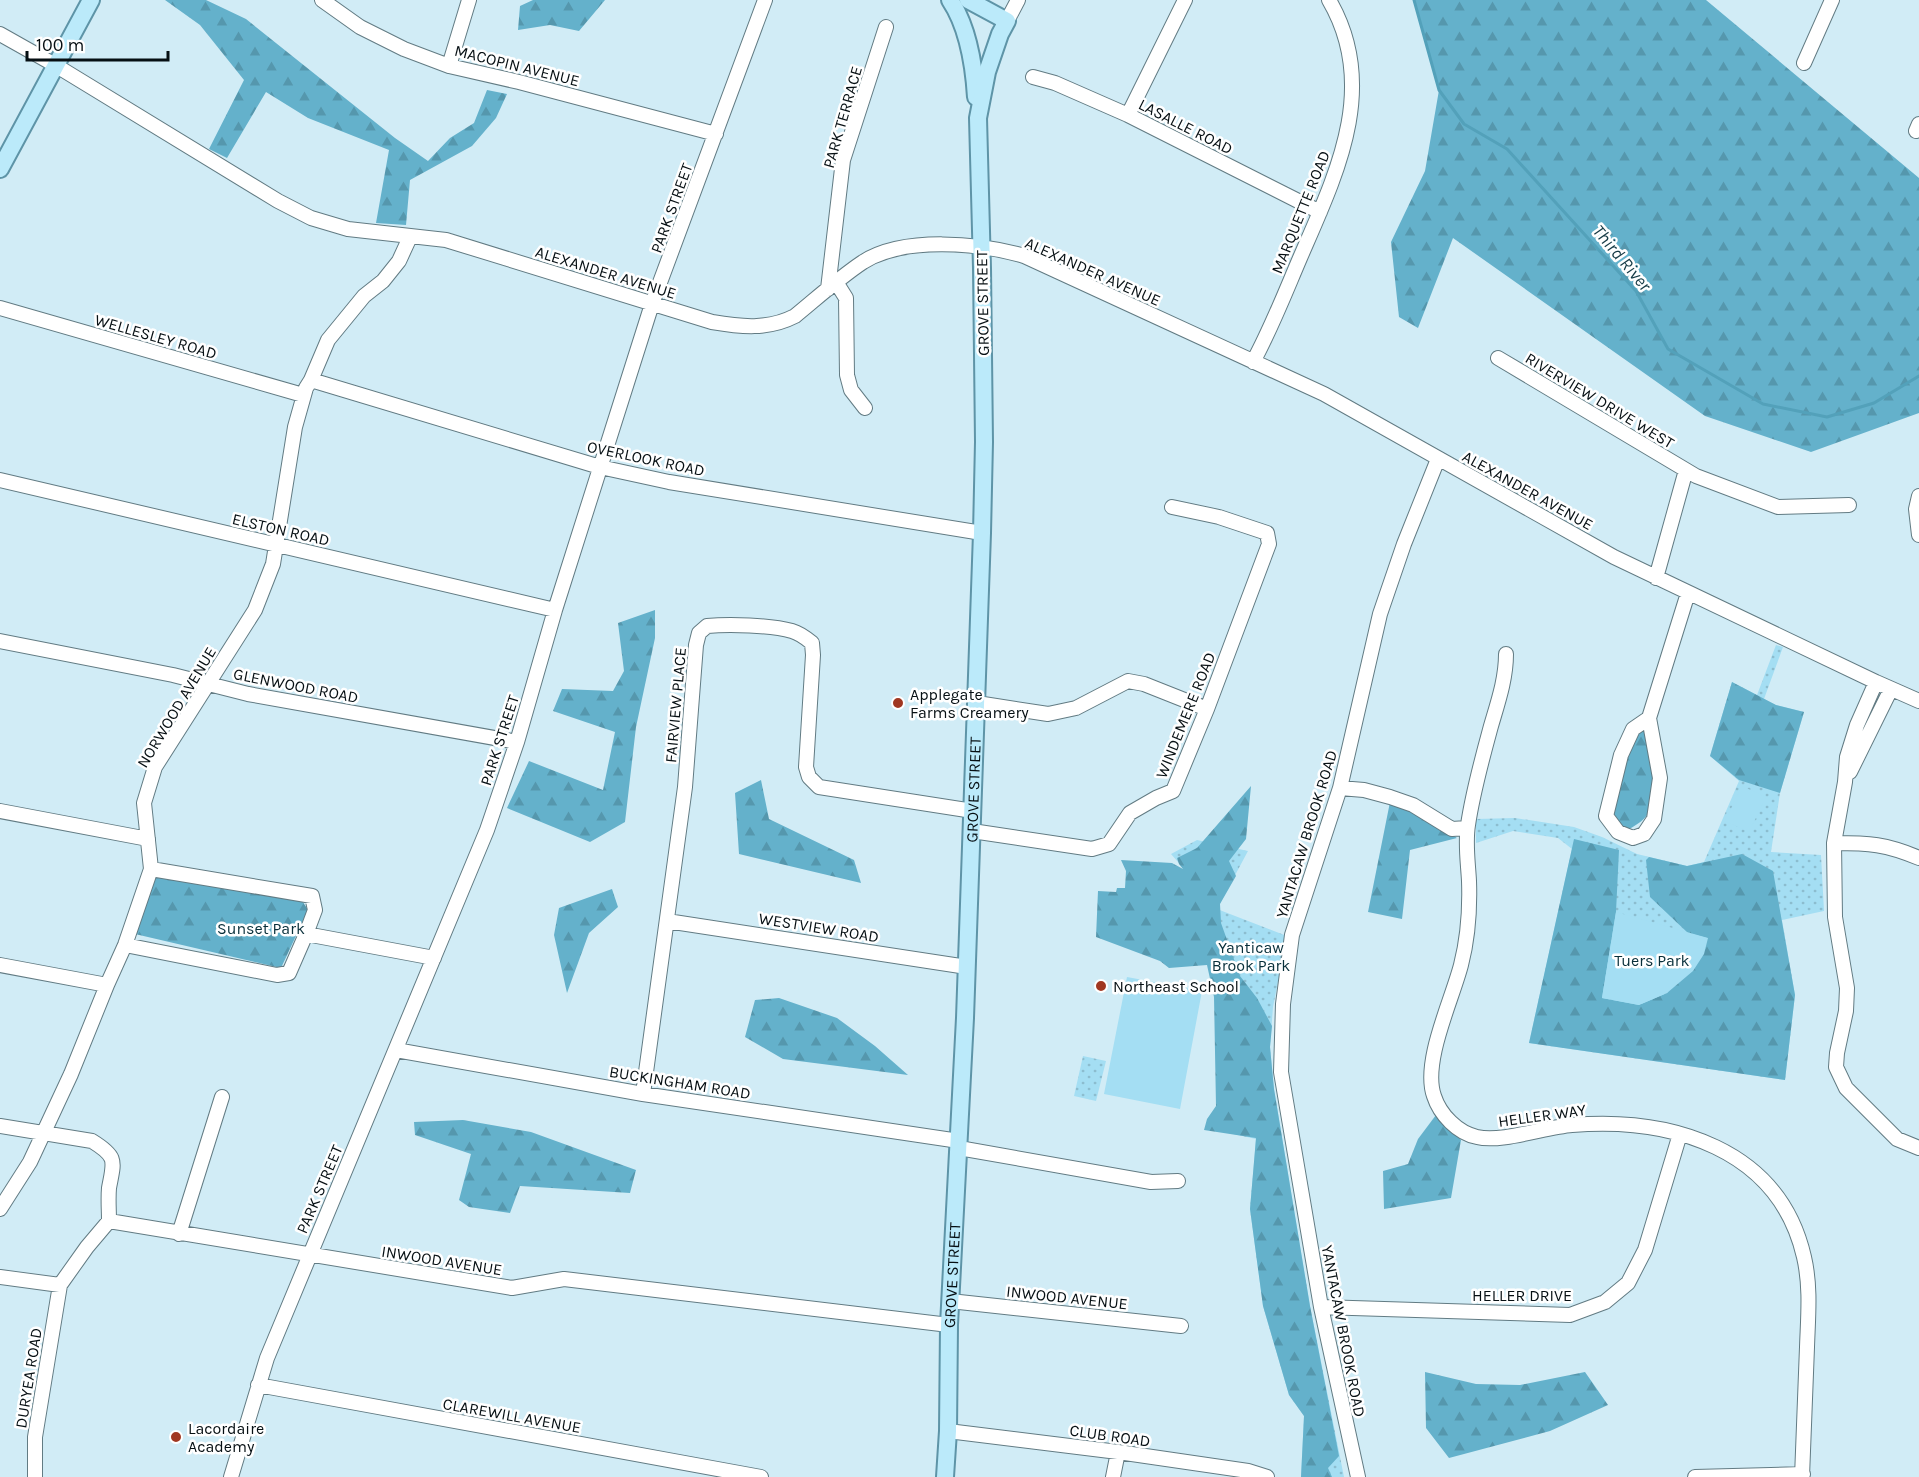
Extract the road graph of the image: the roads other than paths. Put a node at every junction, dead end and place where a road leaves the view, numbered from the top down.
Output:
1 (91, 0) edge
2 (322, 0) edge
3 (469, 0) edge
4 (765, 0) edge
5 (950, 0) edge
6 (968, 0) edge
7 (1018, 0) edge
8 (1185, 0) edge
9 (1329, 0) edge
10 (1828, 1) edge
11 (1007, 21) junction
12 (886, 27) dead end
13 (0, 34) edge
14 (1804, 63) dead end
15 (55, 65) junction
16 (449, 66) junction
17 (1033, 77) dead end
18 (1128, 115) junction
19 (978, 118) junction
20 (716, 134) junction
21 (2, 162) edge
22 (1320, 212) junction
23 (410, 237) junction
24 (982, 248) junction
25 (832, 285) junction
26 (652, 304) junction
27 (0, 308) edge
28 (1498, 358) dead end
29 (1253, 362) junction
30 (311, 380) junction
31 (303, 395) junction
32 (865, 408) dead end
33 (1438, 459) junction
34 (600, 467) junction
35 (1686, 470) junction
36 (0, 480) edge
37 (1919, 496) edge
38 (1849, 505) dead end
39 (1173, 507) dead end
40 (982, 534) junction
41 (1919, 535) edge
42 (275, 545) junction
43 (1656, 578) junction
44 (1688, 592) junction
45 (555, 610) junction
46 (0, 641) edge
47 (1506, 654) dead end
48 (1876, 682) junction
49 (207, 685) junction
50 (1891, 689) junction
51 (1918, 698) edge
52 (977, 704) junction
53 (1207, 709) junction
54 (1649, 718) junction
55 (517, 742) junction
56 (1845, 782) junction
57 (1340, 788) junction
58 (0, 811) edge
59 (973, 811) junction
60 (1467, 828) junction
61 (972, 831) junction
62 (148, 839) junction
63 (1834, 843) junction
64 (1919, 858) edge
65 (151, 869) junction
66 (667, 921) junction
67 (306, 934) junction
68 (125, 945) junction
69 (434, 958) junction
70 (0, 965) edge
71 (967, 967) junction
72 (107, 985) junction
73 (396, 1050) junction
74 (643, 1094) junction
75 (222, 1097) dead end
76 (0, 1126) edge
77 (44, 1132) junction
78 (1680, 1134) junction
79 (959, 1145) junction
80 (1919, 1148) edge
81 (1178, 1181) dead end
82 (0, 1209) edge
83 (109, 1221) junction
84 (179, 1234) junction
85 (310, 1254) junction
86 (0, 1277) edge
87 (60, 1285) junction
88 (950, 1301) junction
89 (1321, 1307) junction
90 (948, 1325) junction
91 (1181, 1326) dead end
92 (258, 1385) junction
93 (948, 1431) junction
94 (1118, 1452) junction
95 (1246, 1474) edge
96 (1802, 1475) edge
97 (35, 1477) edge
98 (231, 1477) edge
99 (761, 1477) edge
100 (945, 1477) edge
101 (1113, 1477) edge
102 (1267, 1477) edge
103 (1358, 1477) edge
104 (1695, 1477) edge

1 - 15 main road
2 - 16 street, MACOPIN AVENUE
3 - 16 street
4 - 20 street, PARK STREET
5 - 19 main road
6 - 11 main road
7 - 11 street, GROVE STREET
8 - 18 street
9 - 22 street, MARQUETTE ROAD
10 - 14 street
11 - 19 main road, GROVE STREET
12 - 25 street, PARK TERRACE
13 - 15 street, ALEXANDER AVENUE
15 - 21 main road
15 - 23 street, ALEXANDER AVENUE
16 - 20 street, MACOPIN AVENUE
17 - 18 street, LASALLE ROAD
18 - 22 street, LASALLE ROAD
19 - 24 main road, GROVE STREET
20 - 26 street, PARK STREET
22 - 29 street, MARQUETTE ROAD
23 - 26 street, ALEXANDER AVENUE
23 - 30 street, NORWOOD AVENUE
24 - 25 street, ALEXANDER AVENUE
24 - 29 street, ALEXANDER AVENUE
24 - 40 main road, GROVE STREET
25 - 26 street, ALEXANDER AVENUE
25 - 32 street
26 - 34 street, PARK STREET
27 - 31 street, WELLESLEY ROAD
28 - 35 street, RIVERVIEW DRIVE WEST
29 - 33 street, ALEXANDER AVENUE
30 - 31 street, NORWOOD AVENUE
30 - 34 street, OVERLOOK ROAD
31 - 42 street, NORWOOD AVENUE
33 - 43 street, ALEXANDER AVENUE
33 - 57 street, YANTACAW BROOK ROAD
34 - 40 street, OVERLOOK ROAD
34 - 45 street, PARK STREET
35 - 38 street, RIVERVIEW DRIVE WEST
35 - 43 street
36 - 42 street, ELSTON ROAD
37 - 41 street
39 - 53 street, WINDEMERE ROAD
40 - 52 main road, GROVE STREET
42 - 45 street, ELSTON ROAD
42 - 49 street, NORWOOD AVENUE
43 - 44 street, ALEXANDER AVENUE
44 - 48 street, ALEXANDER AVENUE
44 - 54 street
45 - 55 street, PARK STREET
46 - 49 street, GLENWOOD ROAD
47 - 60 street, HELLER WAY
48 - 50 street, ALEXANDER AVENUE
48 - 56 street
49 - 55 street, GLENWOOD ROAD
49 - 62 street, NORWOOD AVENUE
50 - 51 street, ALEXANDER AVENUE
50 - 56 street
52 - 53 street
52 - 59 main road, GROVE STREET
53 - 61 street, WINDEMERE ROAD
54 - 54 street
55 - 69 street, PARK STREET
56 - 63 street
57 - 60 street
57 - 89 street, YANTACAW BROOK ROAD
58 - 62 street
59 - 61 main road, GROVE STREET
59 - 66 street, FAIRVIEW PLACE
60 - 78 street, HELLER WAY
61 - 71 main road, GROVE STREET
62 - 65 street, NORWOOD AVENUE
63 - 64 street
63 - 80 street
65 - 67 street
65 - 68 street, NORWOOD AVENUE
66 - 71 street, WESTVIEW ROAD
66 - 74 street, FAIRVIEW PLACE
67 - 68 street
67 - 69 street
68 - 72 street, NORWOOD AVENUE
69 - 73 street, PARK STREET
70 - 72 street
71 - 79 main road, GROVE STREET
72 - 77 street, NORWOOD AVENUE
73 - 74 street, BUCKINGHAM ROAD
73 - 85 street, PARK STREET
74 - 79 street, BUCKINGHAM ROAD
75 - 84 street
76 - 77 street
77 - 82 street, NORWOOD AVENUE
77 - 83 street
78 - 89 street, HELLER DRIVE
78 - 96 street, HELLER WAY
79 - 81 street, BUCKINGHAM ROAD
79 - 88 main road, GROVE STREET
83 - 84 street, INWOOD AVENUE
83 - 87 street
84 - 85 street, INWOOD AVENUE
85 - 90 street, INWOOD AVENUE
85 - 92 street, PARK STREET
86 - 87 street
87 - 97 street, DURYEA ROAD
88 - 90 main road, GROVE STREET
88 - 91 street, INWOOD AVENUE
89 - 103 street, YANTACAW BROOK ROAD
90 - 93 main road, GROVE STREET
92 - 98 street, PARK STREET
92 - 99 street, CLAREWILL AVENUE
93 - 94 street, CLUB ROAD
93 - 100 main road, GROVE STREET
94 - 95 street, CLUB ROAD
94 - 101 street
95 - 102 street, CLUB ROAD
96 - 104 street

